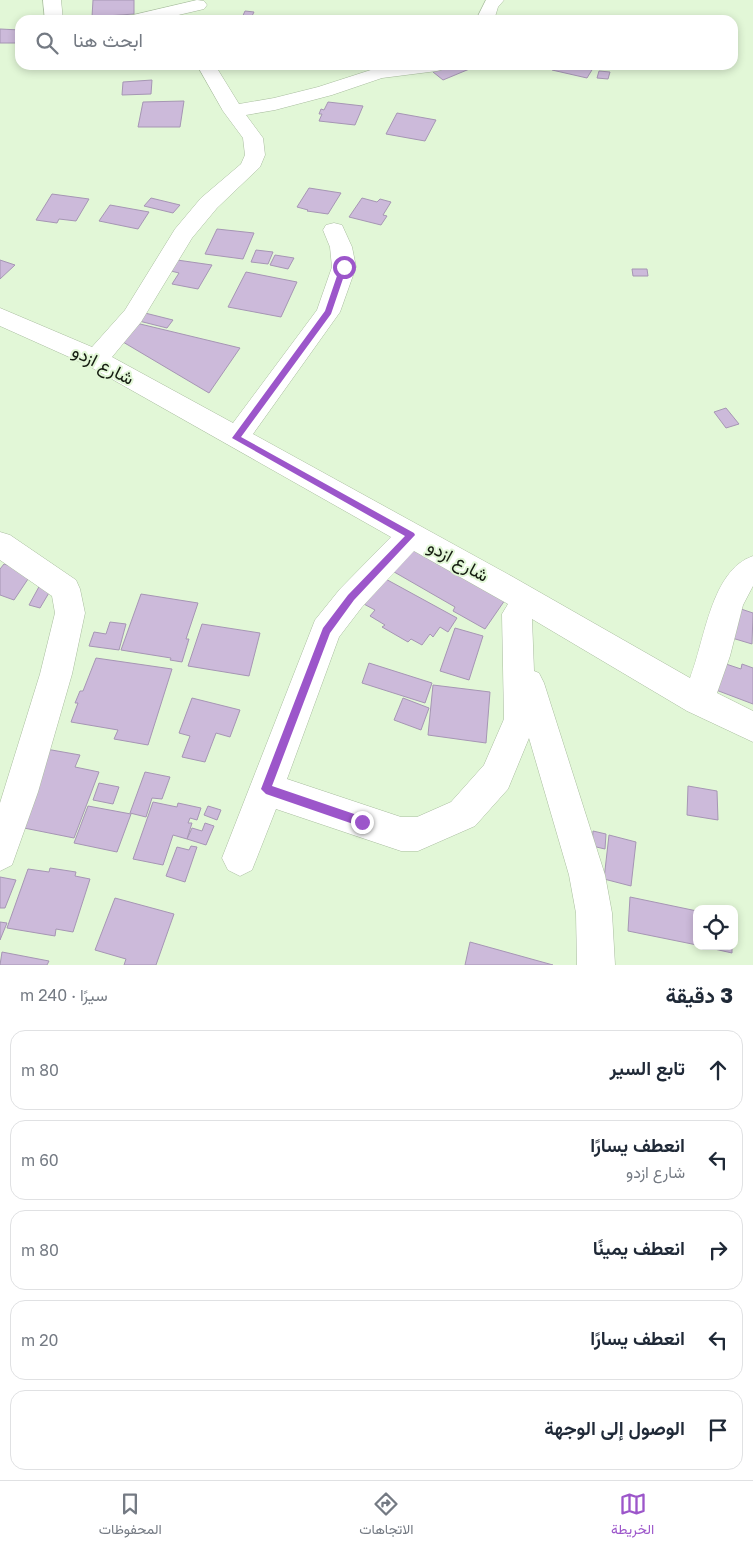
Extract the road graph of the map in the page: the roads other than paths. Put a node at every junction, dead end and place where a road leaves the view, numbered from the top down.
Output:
1 (52, 0) edge
2 (495, 0) edge
3 (199, 8) edge
4 (54, 15) edge
5 (162, 15) edge
6 (487, 15) edge
7 (209, 70) edge
8 (409, 70) edge
9 (233, 111) junction
10 (334, 230) dead end
11 (0, 316) edge
12 (96, 359) junction
13 (236, 438) junction
14 (411, 535) junction
15 (0, 544) edge
16 (753, 568) edge
17 (510, 600) junction
18 (698, 700) junction
19 (753, 728) edge
20 (266, 789) junction
21 (0, 853) edge
22 (240, 858) dead end
23 (596, 965) edge

1 - 4 street
2 - 6 street
3 - 5 street
7 - 9 street
8 - 9 street
9 - 12 street
10 - 13 street
11 - 12 street, شارع ازدو
12 - 13 street, شارع ازدو
13 - 14 street, شارع ازدو
14 - 17 street, شارع ازدو
14 - 20 street
15 - 21 street
16 - 18 street
17 - 18 street, شارع ازدو
17 - 20 street
17 - 23 street
18 - 19 street, شارع ازدو
20 - 22 street

